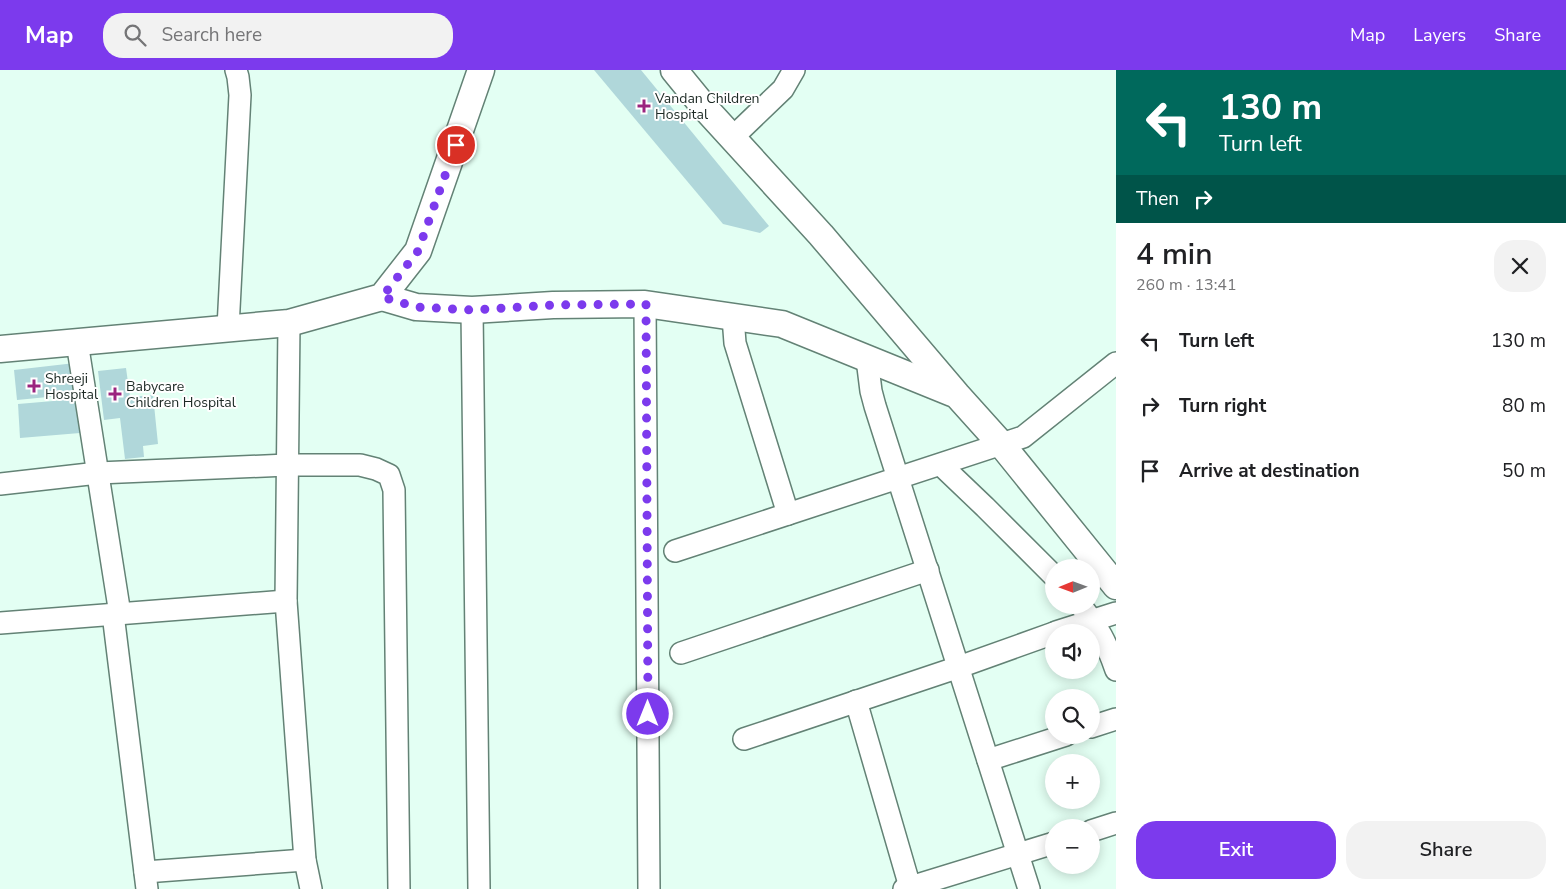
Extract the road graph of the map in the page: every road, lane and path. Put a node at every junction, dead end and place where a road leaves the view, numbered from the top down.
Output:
1 (236, 70) edge
2 (481, 70) edge
3 (674, 70) edge
4 (794, 70) edge
5 (732, 138) junction
6 (382, 297) junction
7 (646, 304) junction
8 (472, 310) junction
9 (733, 317) junction
10 (289, 323) junction
11 (228, 328) junction
12 (77, 342) junction
13 (0, 349) edge
14 (867, 359) junction
15 (1116, 363) edge
16 (957, 395) junction
17 (1002, 445) junction
18 (288, 465) junction
19 (941, 465) junction
20 (98, 473) junction
21 (898, 479) junction
22 (0, 484) edge
23 (788, 514) junction
24 (675, 551) dead end
25 (1045, 567) edge
26 (928, 570) junction
27 (1114, 579) edge
28 (286, 601) junction
29 (1100, 612) edge
30 (1116, 613) edge
31 (117, 614) junction
32 (1083, 614) edge
33 (1087, 614) edge
34 (0, 623) edge
35 (1068, 624) edge
36 (1045, 637) edge
37 (681, 652) dead end
38 (959, 667) junction
39 (1116, 670) edge
40 (856, 701) junction
41 (1116, 719) edge
42 (1100, 724) edge
43 (744, 739) dead end
44 (1045, 742) edge
45 (988, 760) junction
46 (1115, 828) edge
47 (1100, 830) edge
48 (1045, 846) edge
49 (1017, 855) junction
50 (305, 860) junction
51 (146, 881) edge
52 (907, 888) edge
53 (310, 889) edge
54 (399, 889) edge
55 (479, 889) edge
56 (649, 889) edge
57 (1029, 889) edge

1 - 11 street
2 - 6 main road
3 - 5 main road
4 - 5 street
5 - 16 main road
6 - 8 main road
6 - 10 main road
7 - 8 main road
7 - 9 main road
7 - 56 street
8 - 55 street
9 - 14 main road
9 - 23 street
10 - 11 main road
10 - 18 street
11 - 12 main road
12 - 13 main road
12 - 20 street
14 - 16 main road
14 - 21 street
15 - 17 street
16 - 17 main road
17 - 19 street
17 - 27 main road
18 - 20 street
18 - 28 street
18 - 54 street
19 - 21 street
19 - 25 street
20 - 22 street
20 - 31 street
21 - 23 street
21 - 26 street
23 - 24 street
26 - 37 street
26 - 38 street
28 - 31 street
28 - 50 street
29 - 30 street
31 - 34 street
31 - 51 street
32 - 35 street
33 - 39 street
36 - 38 street
38 - 40 street
38 - 45 street
40 - 43 street
40 - 52 street
41 - 42 street
44 - 45 street
45 - 49 street
46 - 47 street
48 - 49 street
49 - 52 street
49 - 57 street
50 - 51 street
50 - 53 street

